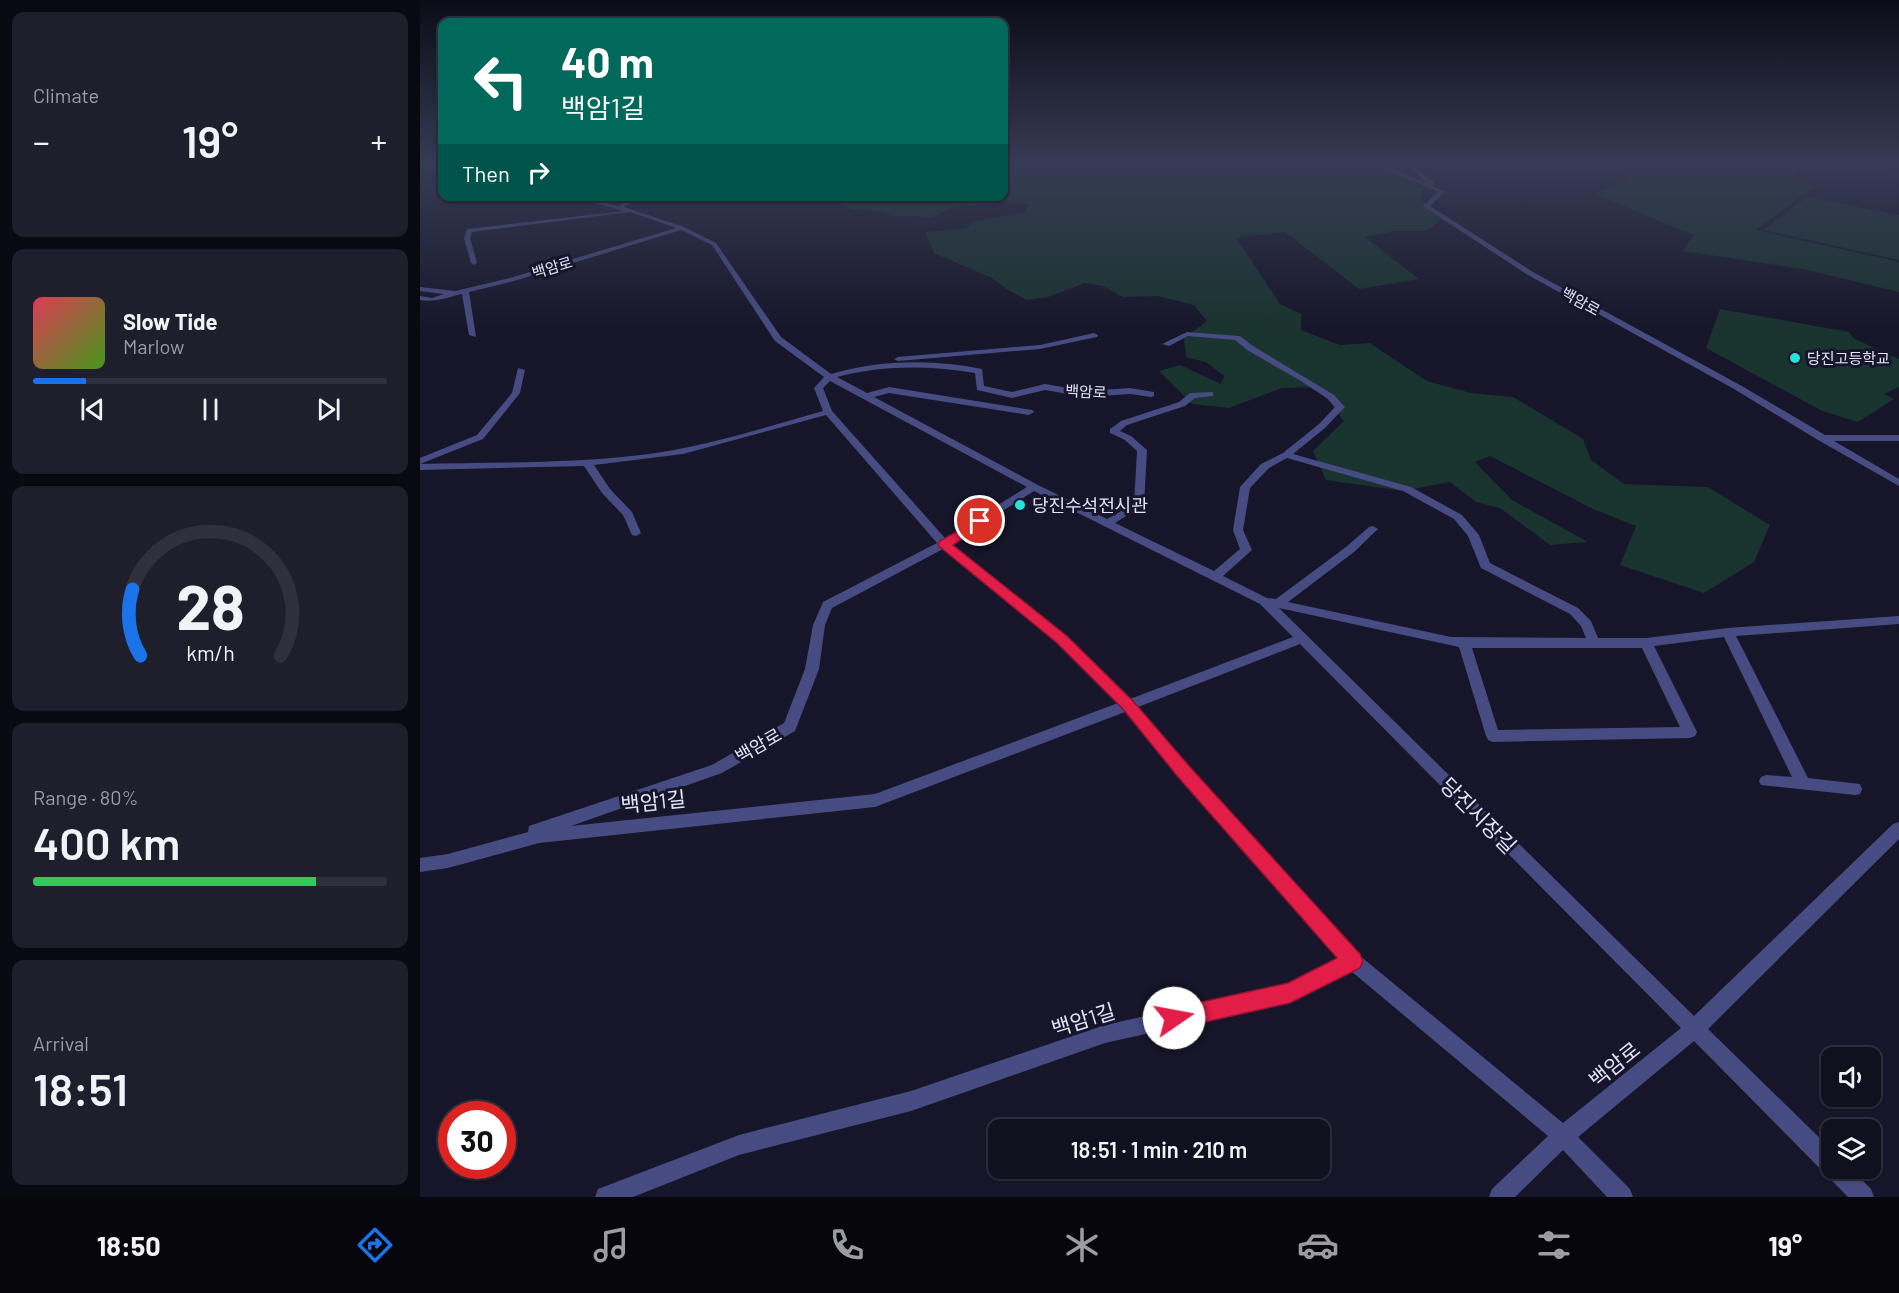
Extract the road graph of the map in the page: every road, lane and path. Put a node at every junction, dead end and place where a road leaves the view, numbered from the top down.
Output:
1 (564, 220) edge
2 (659, 220) edge
3 (1445, 220) edge
4 (682, 228) junction
5 (474, 263) dead end
6 (420, 289) edge
7 (465, 290) junction
8 (455, 293) junction
9 (420, 298) edge
10 (473, 335) dead end
11 (1094, 335) dead end
12 (1166, 344) dead end
13 (521, 370) dead end
14 (860, 370) junction
15 (830, 377) junction
16 (1151, 394) dead end
17 (1210, 394) dead end
18 (864, 397) junction
19 (828, 411) junction
20 (1029, 412) dead end
21 (1819, 438) junction
22 (1899, 438) edge
23 (1286, 454) junction
24 (420, 461) edge
25 (587, 462) junction
26 (420, 467) edge
27 (1899, 483) edge
28 (1034, 487) junction
29 (1107, 523) junction
30 (1372, 529) dead end
31 (636, 534) dead end
32 (944, 544) junction
33 (1215, 577) junction
34 (1271, 603) junction
35 (1899, 620) edge
36 (1728, 632) junction
37 (1300, 639) junction
38 (1464, 643) junction
39 (1646, 643) junction
40 (1594, 644) junction
41 (1128, 705) junction
42 (1766, 781) dead end
43 (1803, 784) junction
44 (1855, 789) dead end
45 (1899, 829) edge
46 (448, 861) junction
47 (420, 865) edge
48 (1353, 961) junction
49 (1695, 1028) junction
50 (1563, 1136) junction
51 (1821, 1154) edge
52 (1846, 1179) edge
53 (606, 1197) edge
54 (1500, 1197) edge
55 (1622, 1197) edge
56 (1863, 1197) edge

1 - 5 street
2 - 4 street
3 - 21 street, 백암로
4 - 7 street, 백암로
4 - 15 street
6 - 8 street, 백암로
7 - 8 street, 백암로
7 - 10 street
8 - 9 street
11 - 14 street, 백암로
12 - 23 street
13 - 24 street
14 - 15 street, 백암로
14 - 16 street, 백암로
15 - 18 street
15 - 19 street
17 - 29 street
18 - 20 street
18 - 28 street
19 - 25 street
19 - 32 street
21 - 22 street
21 - 27 street, 백암로
23 - 33 street
23 - 40 street
25 - 26 street
25 - 31 street
28 - 29 street
28 - 32 street, 백암로
29 - 33 street
30 - 34 street
32 - 41 street
32 - 46 street, 백암로
33 - 34 street
34 - 37 street, 당진시장길
34 - 38 street
35 - 36 street
36 - 39 street
36 - 43 street
37 - 41 street, 백암1길
37 - 49 street, 당진시장길
38 - 39 street
38 - 40 street
39 - 40 street
41 - 46 street, 백암1길
41 - 48 street
42 - 43 street
43 - 44 street
45 - 49 street
46 - 47 street, 백암1길
48 - 50 street
48 - 53 street, 백암1길
49 - 50 street, 백암로
49 - 51 street, 당진시장길
50 - 54 street
50 - 55 street
52 - 56 street

